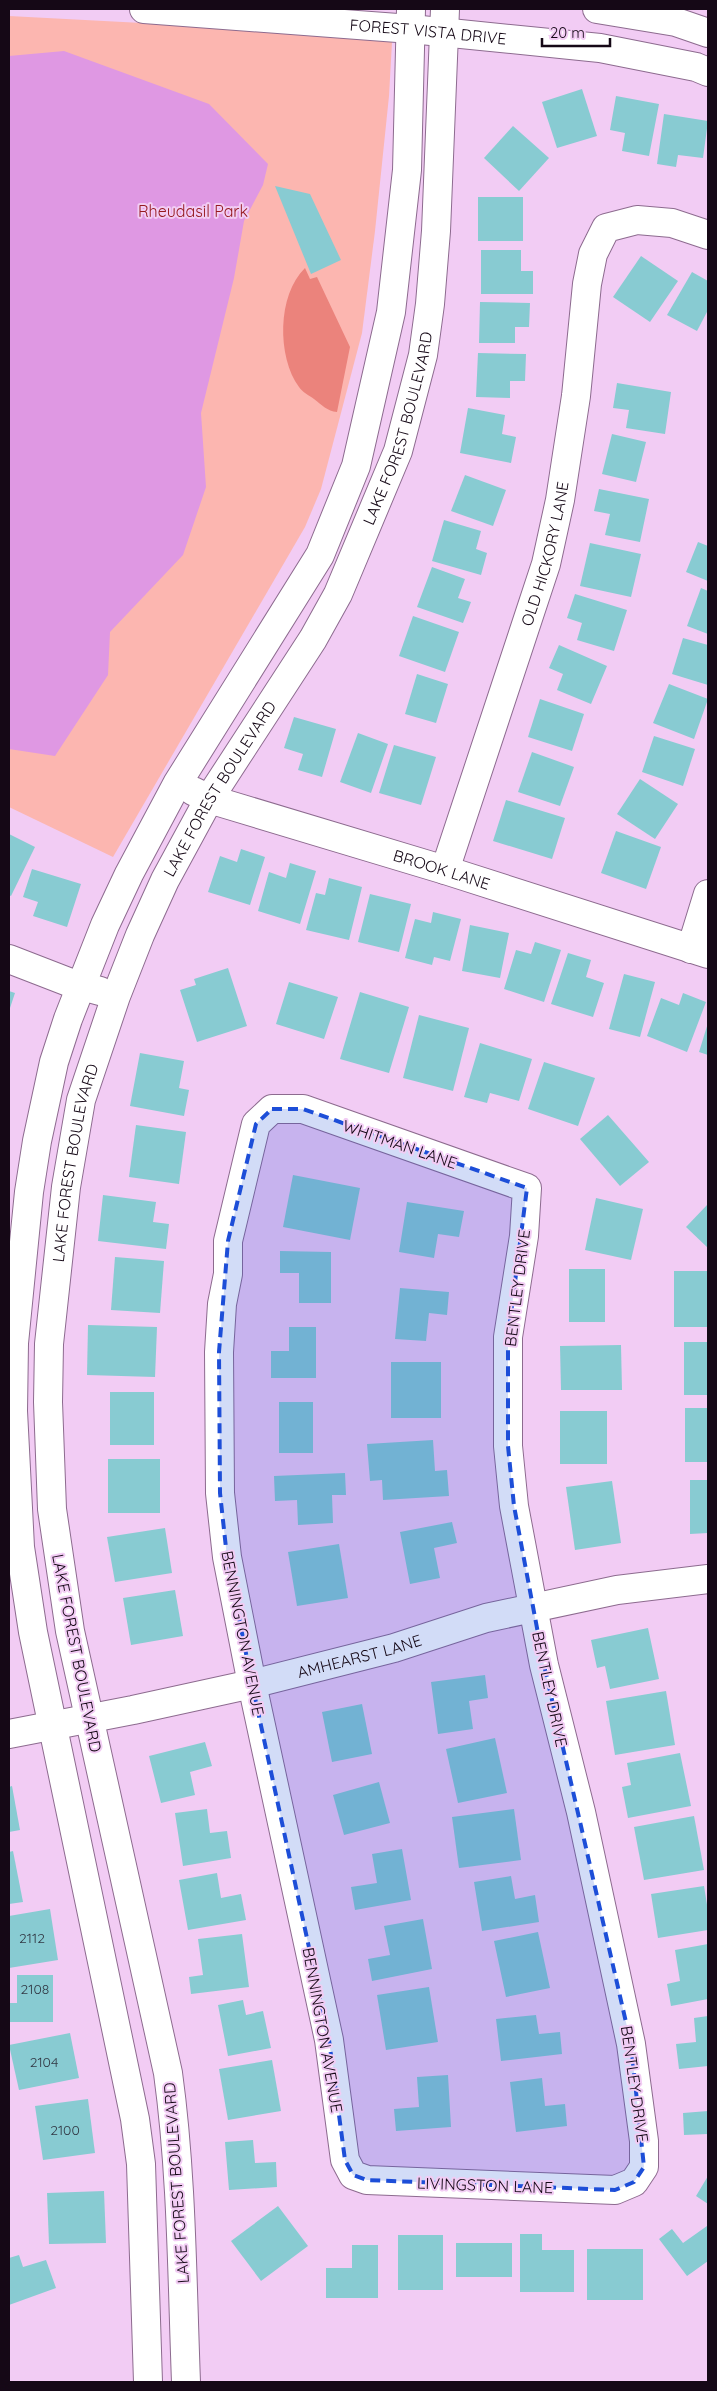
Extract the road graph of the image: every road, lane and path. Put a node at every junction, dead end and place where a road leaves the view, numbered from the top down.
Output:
1 (144, 9) edge
2 (597, 9) edge
3 (411, 19) edge
4 (443, 21) edge
5 (708, 34) edge
6 (708, 72) edge
7 (708, 234) edge
8 (177, 784) junction
9 (209, 799) junction
10 (445, 870) junction
11 (708, 894) edge
12 (700, 952) edge
13 (9, 959) edge
14 (82, 986) junction
15 (116, 996) junction
16 (272, 1109) joint
17 (527, 1188) joint
18 (708, 1579) edge
19 (533, 1608) junction
20 (252, 1684) junction
21 (90, 1719) junction
22 (54, 1725) junction
23 (9, 1734) edge
24 (344, 2160) joint
25 (634, 2182) joint
26 (148, 2382) edge
27 (186, 2382) edge

1 - 3 street, FOREST VISTA DRIVE
2 - 5 street
3 - 4 street, FOREST VISTA DRIVE
3 - 8 street, LAKE FOREST BOULEVARD
4 - 6 street, FOREST VISTA DRIVE
4 - 9 street, LAKE FOREST BOULEVARD
7 - 10 street, OLD HICKORY LANE
8 - 9 street, BROOK LANE
8 - 14 street, LAKE FOREST BOULEVARD
9 - 10 street, BROOK LANE
9 - 15 street, LAKE FOREST BOULEVARD
10 - 12 street, BROOK LANE
11 - 12 street
13 - 14 street
14 - 15 street
14 - 22 street, LAKE FOREST BOULEVARD
15 - 21 street, LAKE FOREST BOULEVARD
16 - 17 street, WHITMAN LANE
16 - 20 street, BENNINGTON AVENUE
17 - 19 street, BENTLEY DRIVE
18 - 19 street, AMHEARST LANE
19 - 20 street, AMHEARST LANE
19 - 25 street, BENTLEY DRIVE
20 - 21 street, AMHEARST LANE
20 - 24 street, BENNINGTON AVENUE
21 - 22 street, AMHEARST LANE
21 - 27 street, LAKE FOREST BOULEVARD
22 - 23 street, AMHEARST LANE
22 - 26 street, LAKE FOREST BOULEVARD
24 - 25 street, LIVINGSTON LANE

